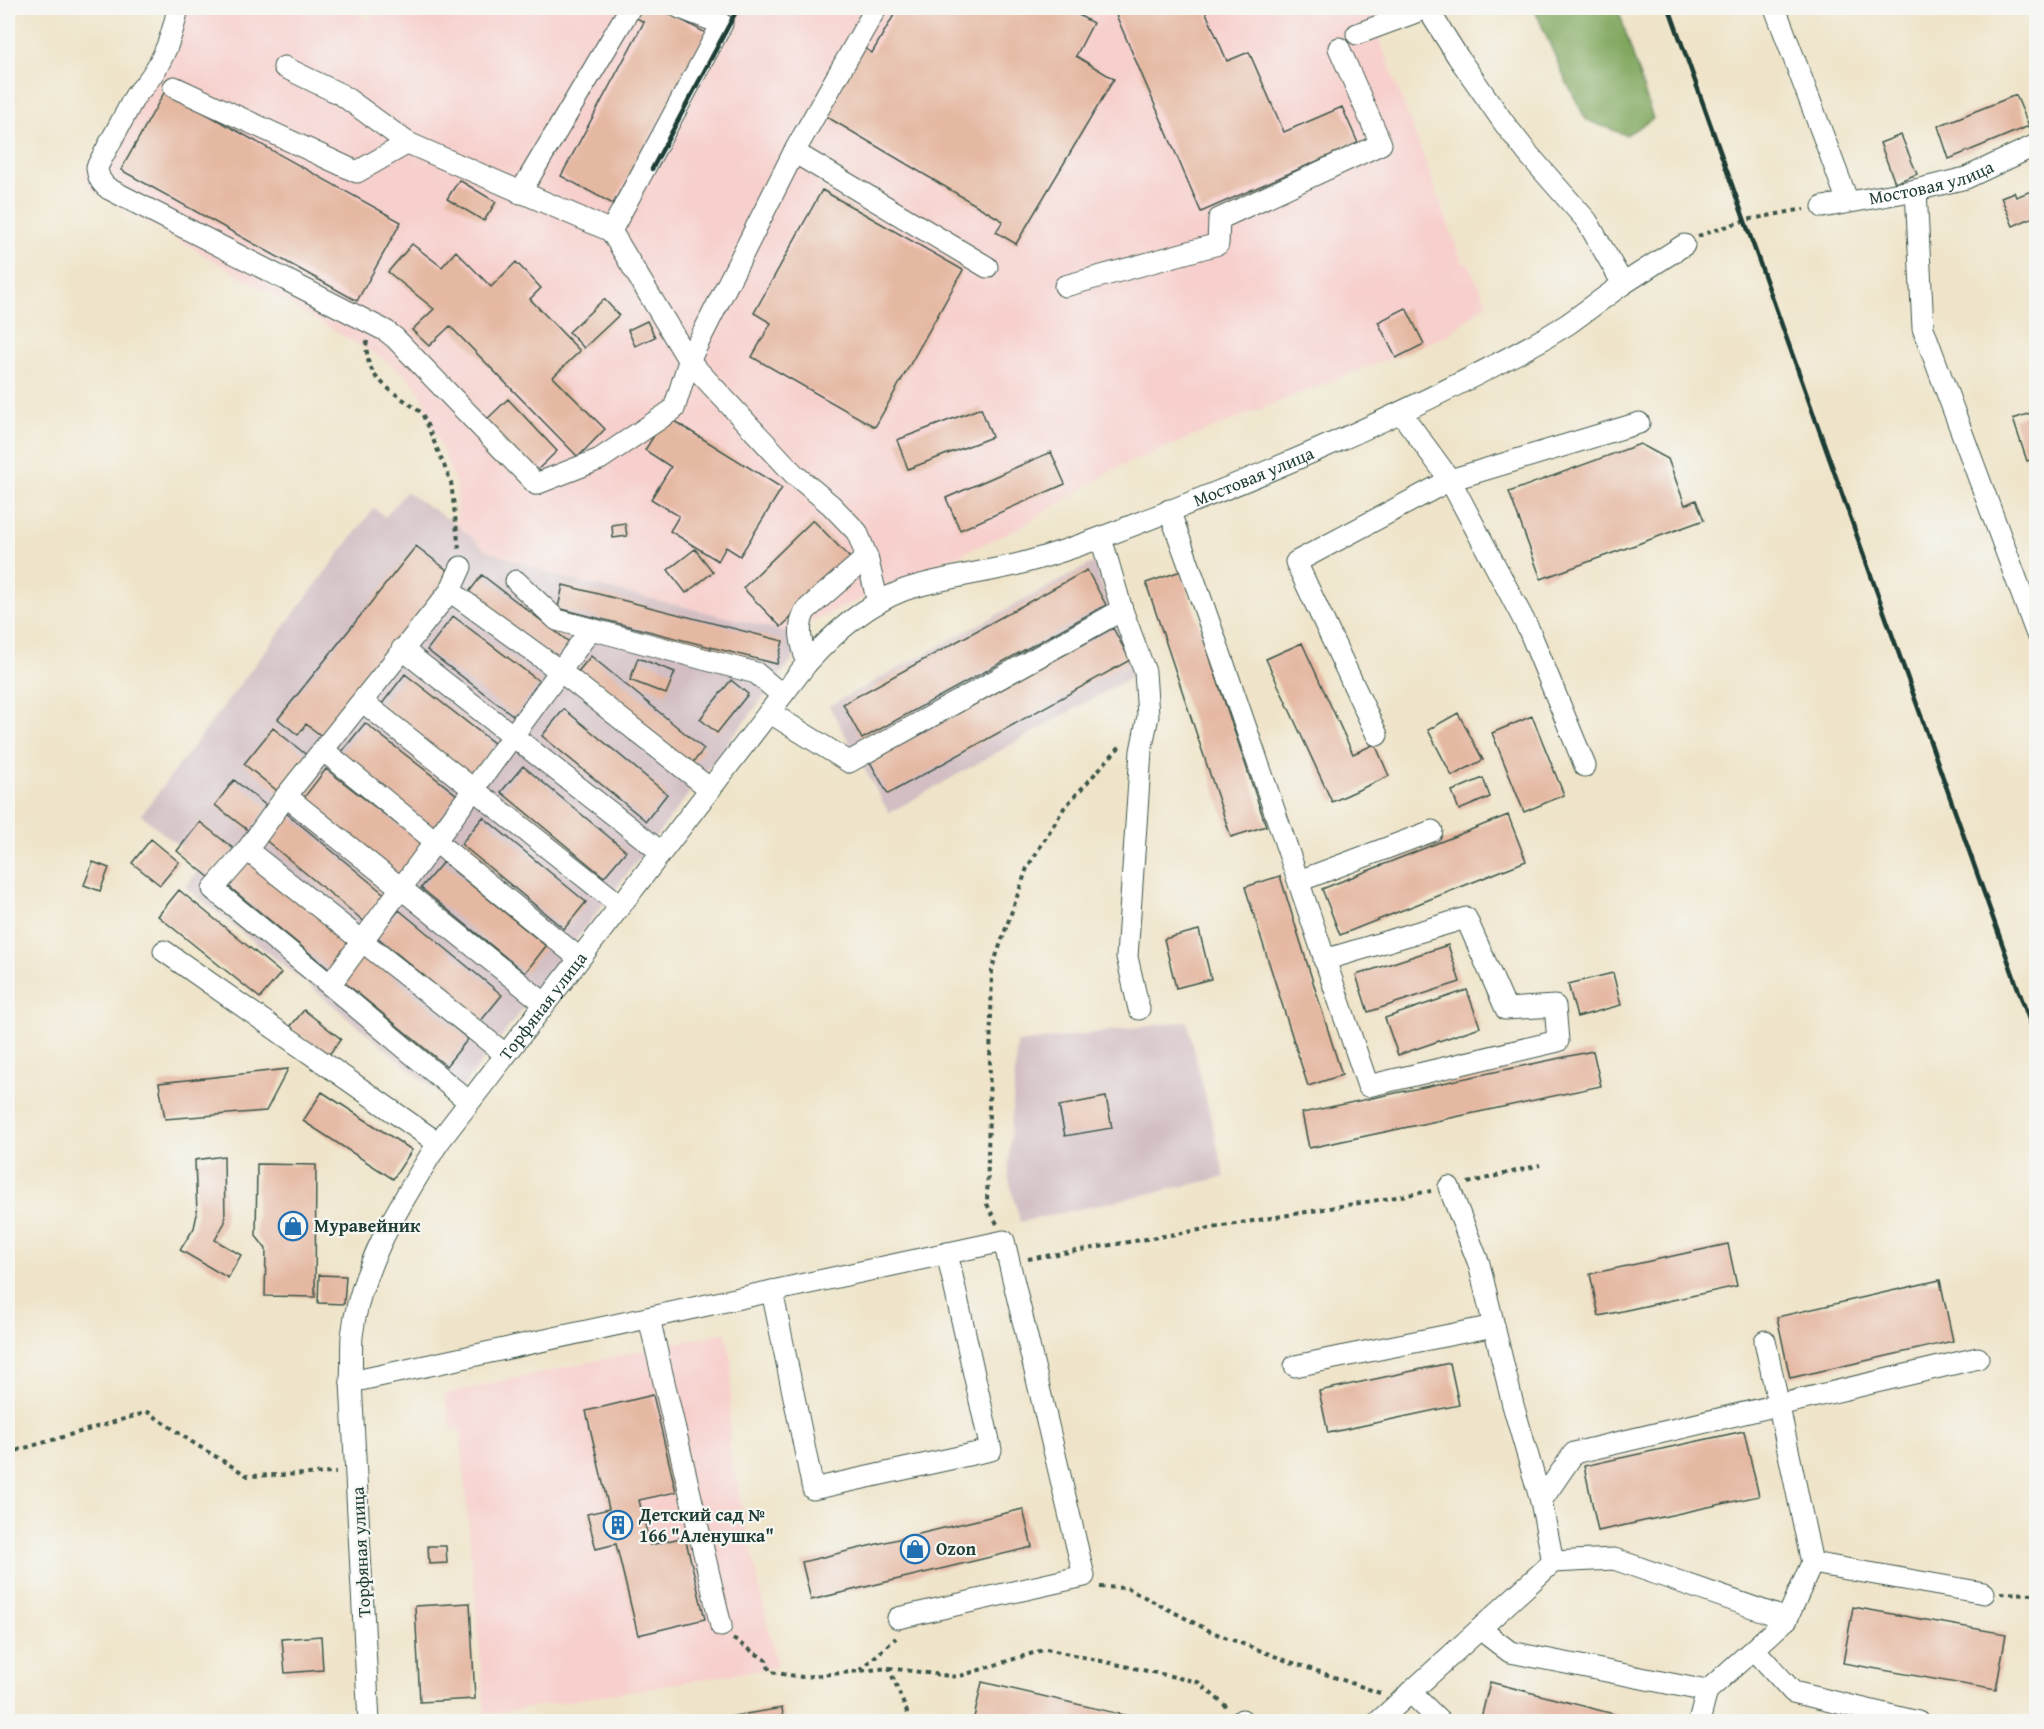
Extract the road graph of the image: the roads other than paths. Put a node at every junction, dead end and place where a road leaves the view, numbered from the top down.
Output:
1 (178, 8) edge
2 (630, 8) edge
3 (680, 8) edge
4 (876, 8) edge
5 (1427, 8) edge
6 (1775, 8) edge
7 (1357, 34) dead end
8 (1339, 48) dead end
9 (284, 67) dead end
10 (174, 87) dead end
11 (408, 142) junction
12 (2037, 145) edge
13 (794, 152) junction
14 (1916, 190) junction
15 (520, 193) junction
16 (1848, 202) junction
17 (1822, 207) road end
18 (611, 231) junction
19 (1684, 245) road end
20 (987, 267) dead end
21 (1623, 284) junction
22 (1065, 286) dead end
23 (689, 361) junction
24 (1401, 413) junction
25 (1639, 423) dead end
26 (1450, 480) junction
27 (1169, 510) junction
28 (1101, 537) junction
29 (867, 557) junction
30 (461, 567) road end
31 (516, 581) dead end
32 (450, 591) junction
33 (878, 603) junction
34 (1122, 610) junction
35 (591, 629) junction
36 (2037, 632) edge
37 (402, 649) junction
38 (807, 663) junction
39 (560, 671) junction
40 (782, 695) junction
41 (363, 702) junction
42 (769, 712) junction
43 (1377, 735) dead end
44 (513, 736) junction
45 (323, 750) junction
46 (1585, 766) dead end
47 (474, 789) junction
48 (710, 789) junction
49 (286, 796) junction
50 (1432, 831) dead end
51 (435, 842) junction
52 (248, 850) junction
53 (661, 852) junction
54 (1299, 881) junction
55 (401, 889) junction
56 (620, 905) junction
57 (363, 940) junction
58 (164, 951) dead end
59 (579, 958) junction
60 (1324, 960) junction
61 (330, 985) junction
62 (544, 1003) junction
63 (1139, 1009) dead end
64 (505, 1054) junction
65 (468, 1101) junction
66 (438, 1143) junction
67 (1449, 1187) road end
68 (947, 1253) junction
69 (772, 1291) junction
70 (649, 1318) junction
71 (1494, 1326) junction
72 (1765, 1341) dead end
73 (1978, 1358) dead end
74 (1295, 1366) dead end
75 (351, 1382) junction
76 (1779, 1405) junction
77 (1541, 1501) junction
78 (1553, 1562) junction
79 (1812, 1563) junction
80 (1984, 1593) road end
81 (1787, 1619) junction
82 (900, 1625) road end
83 (721, 1626) road end
84 (1479, 1629) junction
85 (1754, 1649) junction
86 (1707, 1691) junction
87 (1406, 1696) junction
88 (369, 1722) edge
89 (1378, 1722) edge
90 (1441, 1722) edge
91 (1699, 1722) edge
92 (1918, 1722) edge

1 - 23 street
2 - 15 street
3 - 18 street
4 - 13 street
5 - 7 street
5 - 21 street
6 - 16 street
8 - 22 street
9 - 11 street
10 - 11 street
11 - 15 street
12 - 14 street, Мостовая улица
13 - 20 street
13 - 23 street
14 - 16 street, Мостовая улица
14 - 36 street
15 - 18 street
16 - 17 street, Мостовая улица
18 - 23 street
19 - 21 street, Мостовая улица
21 - 24 street, Мостовая улица
23 - 29 street
24 - 26 street
24 - 27 street, Мостовая улица
25 - 26 street
26 - 43 street
26 - 46 street
27 - 28 street, Мостовая улица
27 - 54 street
28 - 33 street, Мостовая улица
28 - 34 street
29 - 33 street
29 - 38 street
30 - 32 street
31 - 35 street
32 - 37 street
32 - 39 street
33 - 38 street, Мостовая улица
34 - 42 street
34 - 63 street
35 - 39 street
35 - 40 street
37 - 41 street
37 - 44 street
38 - 40 street, Торфяная улица
39 - 44 street
39 - 48 street
40 - 42 street, Торфяная улица
41 - 45 street
41 - 47 street
42 - 48 street, Торфяная улица
44 - 47 street
44 - 53 street
45 - 49 street
45 - 51 street
47 - 51 street
47 - 56 street
48 - 53 street, Торфяная улица
49 - 52 street
49 - 55 street
50 - 54 street
51 - 55 street
51 - 59 street
52 - 57 street
52 - 61 street
53 - 56 street, Торфяная улица
54 - 60 street
55 - 57 street
55 - 62 street
56 - 59 street, Торфяная улица
57 - 61 street
57 - 64 street
58 - 66 street
59 - 62 street, Торфяная улица
60 - 60 street
61 - 65 street
62 - 64 street, Торфяная улица
64 - 65 street, Торфяная улица
65 - 66 street, Торфяная улица
66 - 75 street, Торфяная улица
67 - 71 street
68 - 69 street
68 - 69 street
68 - 82 street
69 - 70 street
70 - 75 street
70 - 83 street
71 - 74 street
71 - 77 street
72 - 76 street
73 - 76 street
75 - 88 street, Торфяная улица
76 - 77 street
76 - 79 street
77 - 78 street
78 - 81 street
78 - 84 street
79 - 80 street
79 - 81 street
81 - 85 street
84 - 86 street
84 - 87 street
85 - 86 street
85 - 92 street
86 - 91 street
87 - 89 street
87 - 90 street

